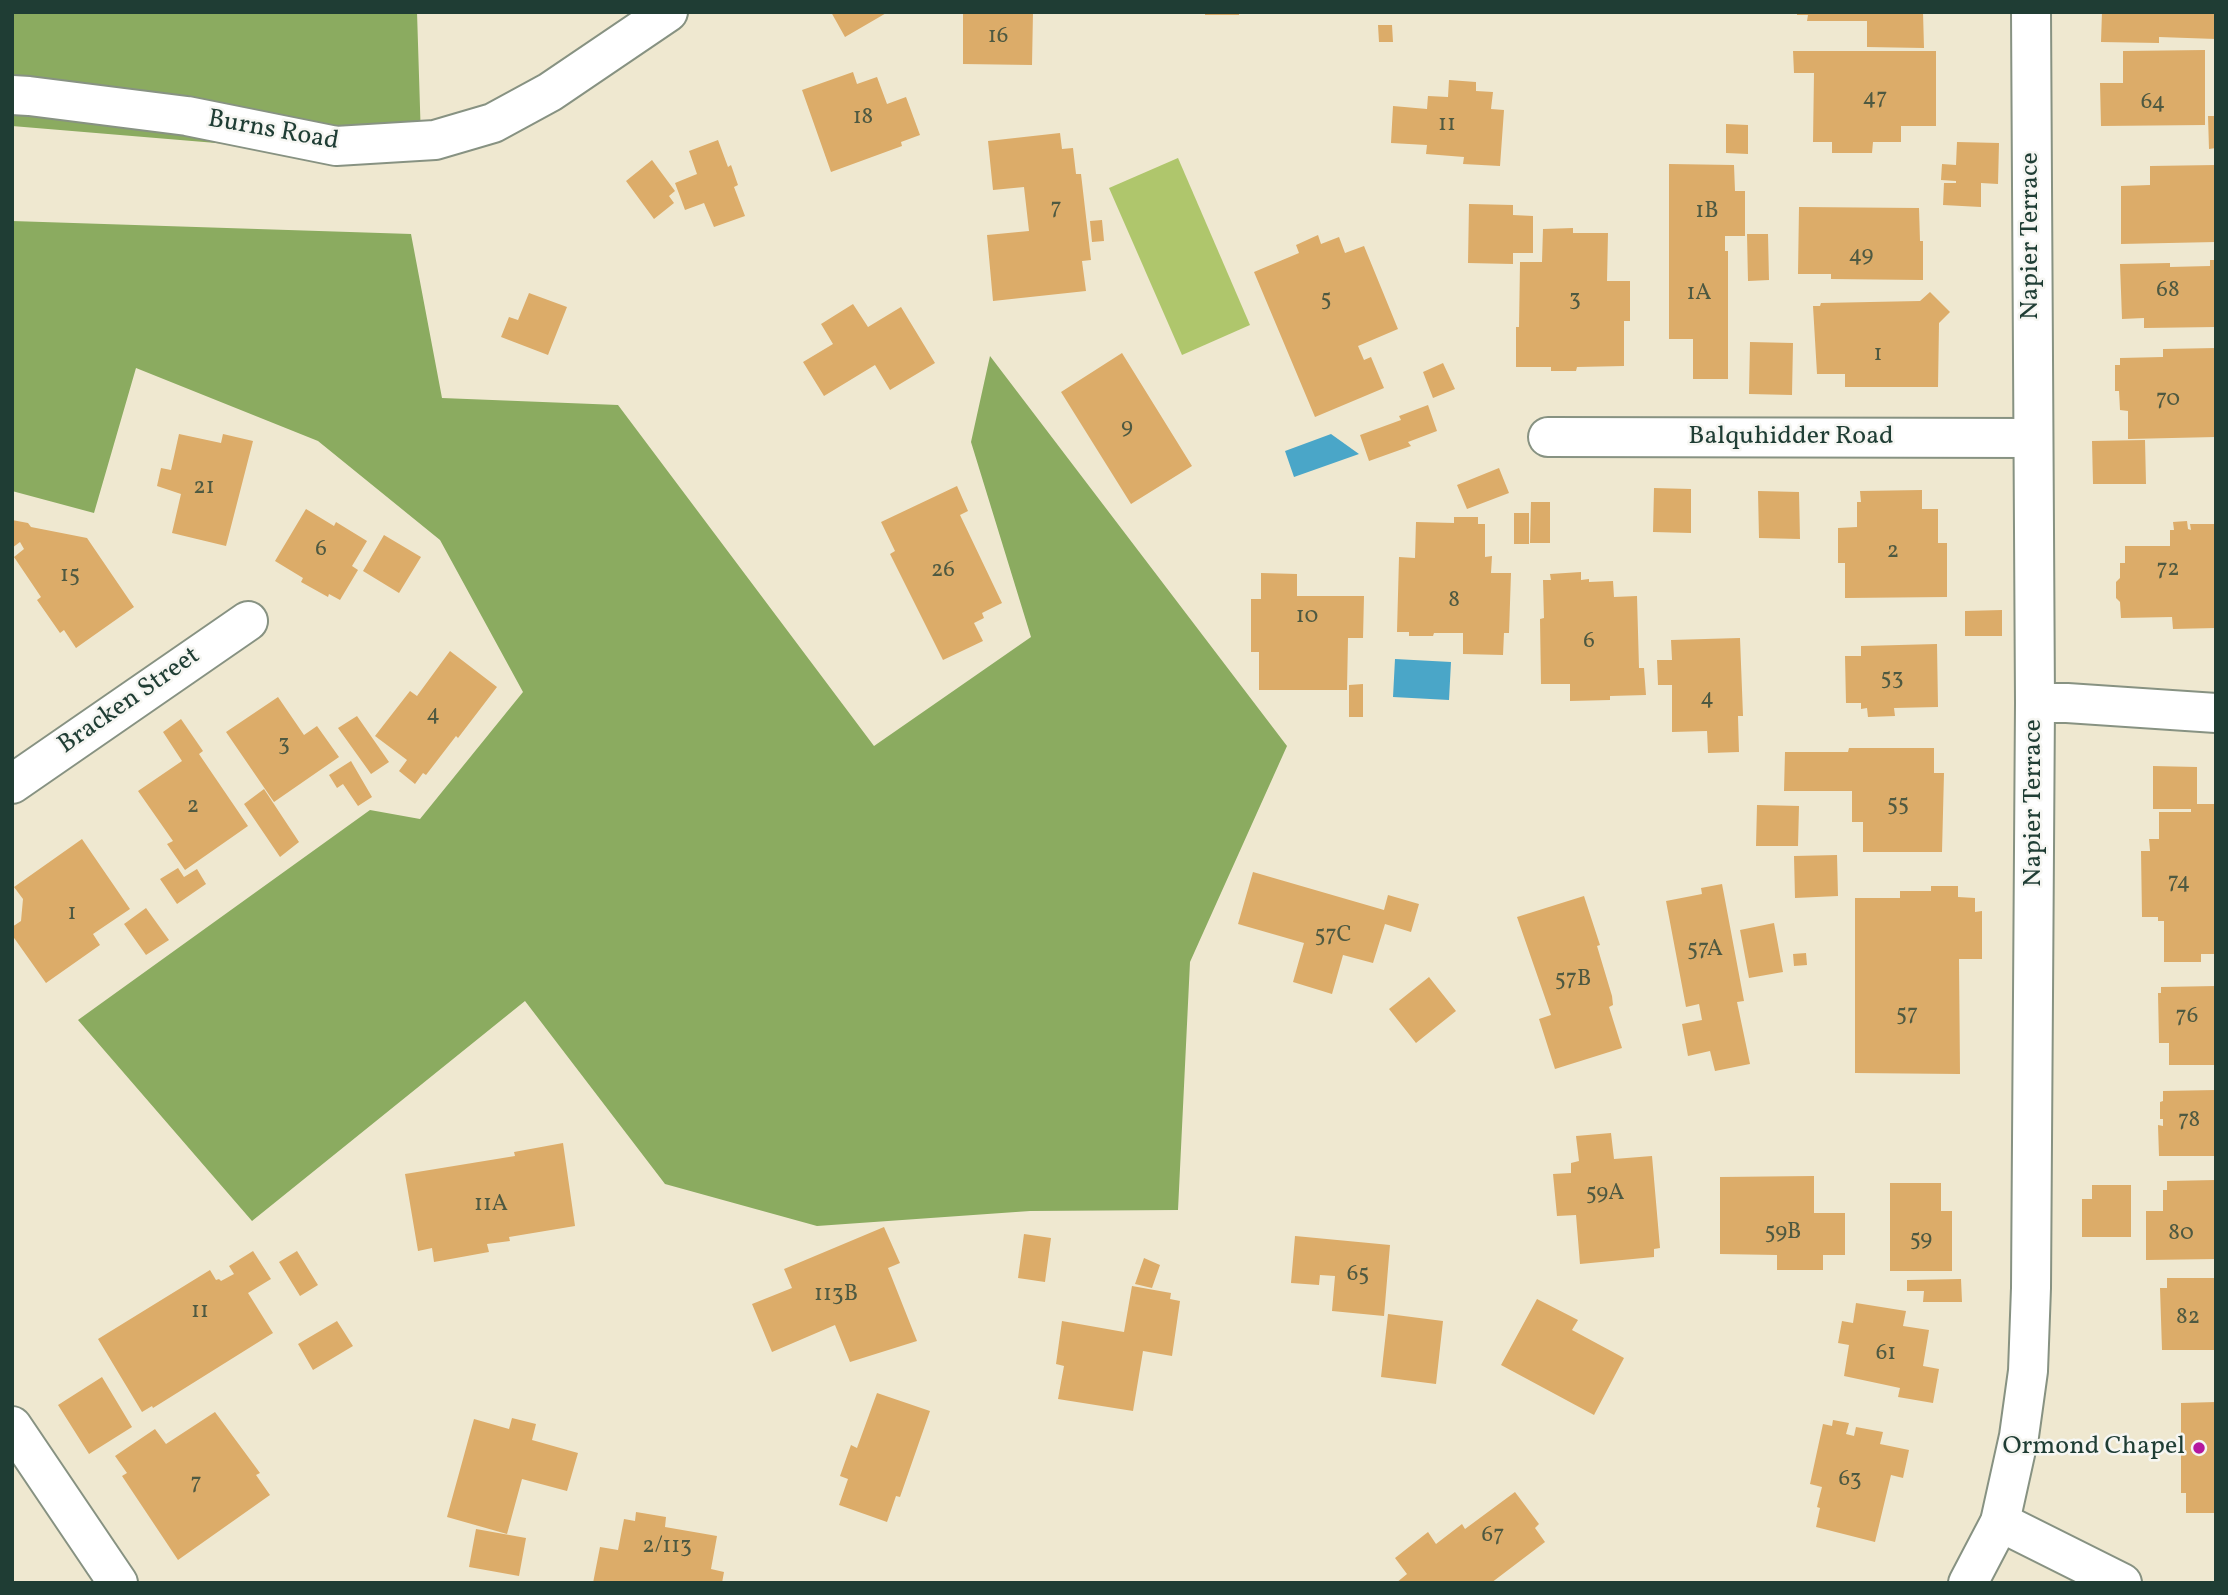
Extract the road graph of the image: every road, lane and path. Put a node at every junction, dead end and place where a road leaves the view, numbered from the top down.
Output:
1 (668, 12) edge
2 (2031, 12) edge
3 (12, 95) edge
4 (1548, 437) dead end
5 (2033, 438) junction
6 (248, 621) dead end
7 (2035, 703) junction
8 (2216, 713) edge
9 (12, 784) edge
10 (12, 1426) edge
11 (2000, 1522) junction
12 (118, 1583) edge
13 (1968, 1583) edge
14 (2122, 1583) edge

1 - 3 street, Burns Road
2 - 5 street, Napier Terrace
4 - 5 street, Balquhidder Road
5 - 7 street, Napier Terrace
6 - 9 street, Bracken Street
7 - 8 street
7 - 11 street, Napier Terrace
10 - 12 street
11 - 13 street, Napier Terrace
11 - 14 street

